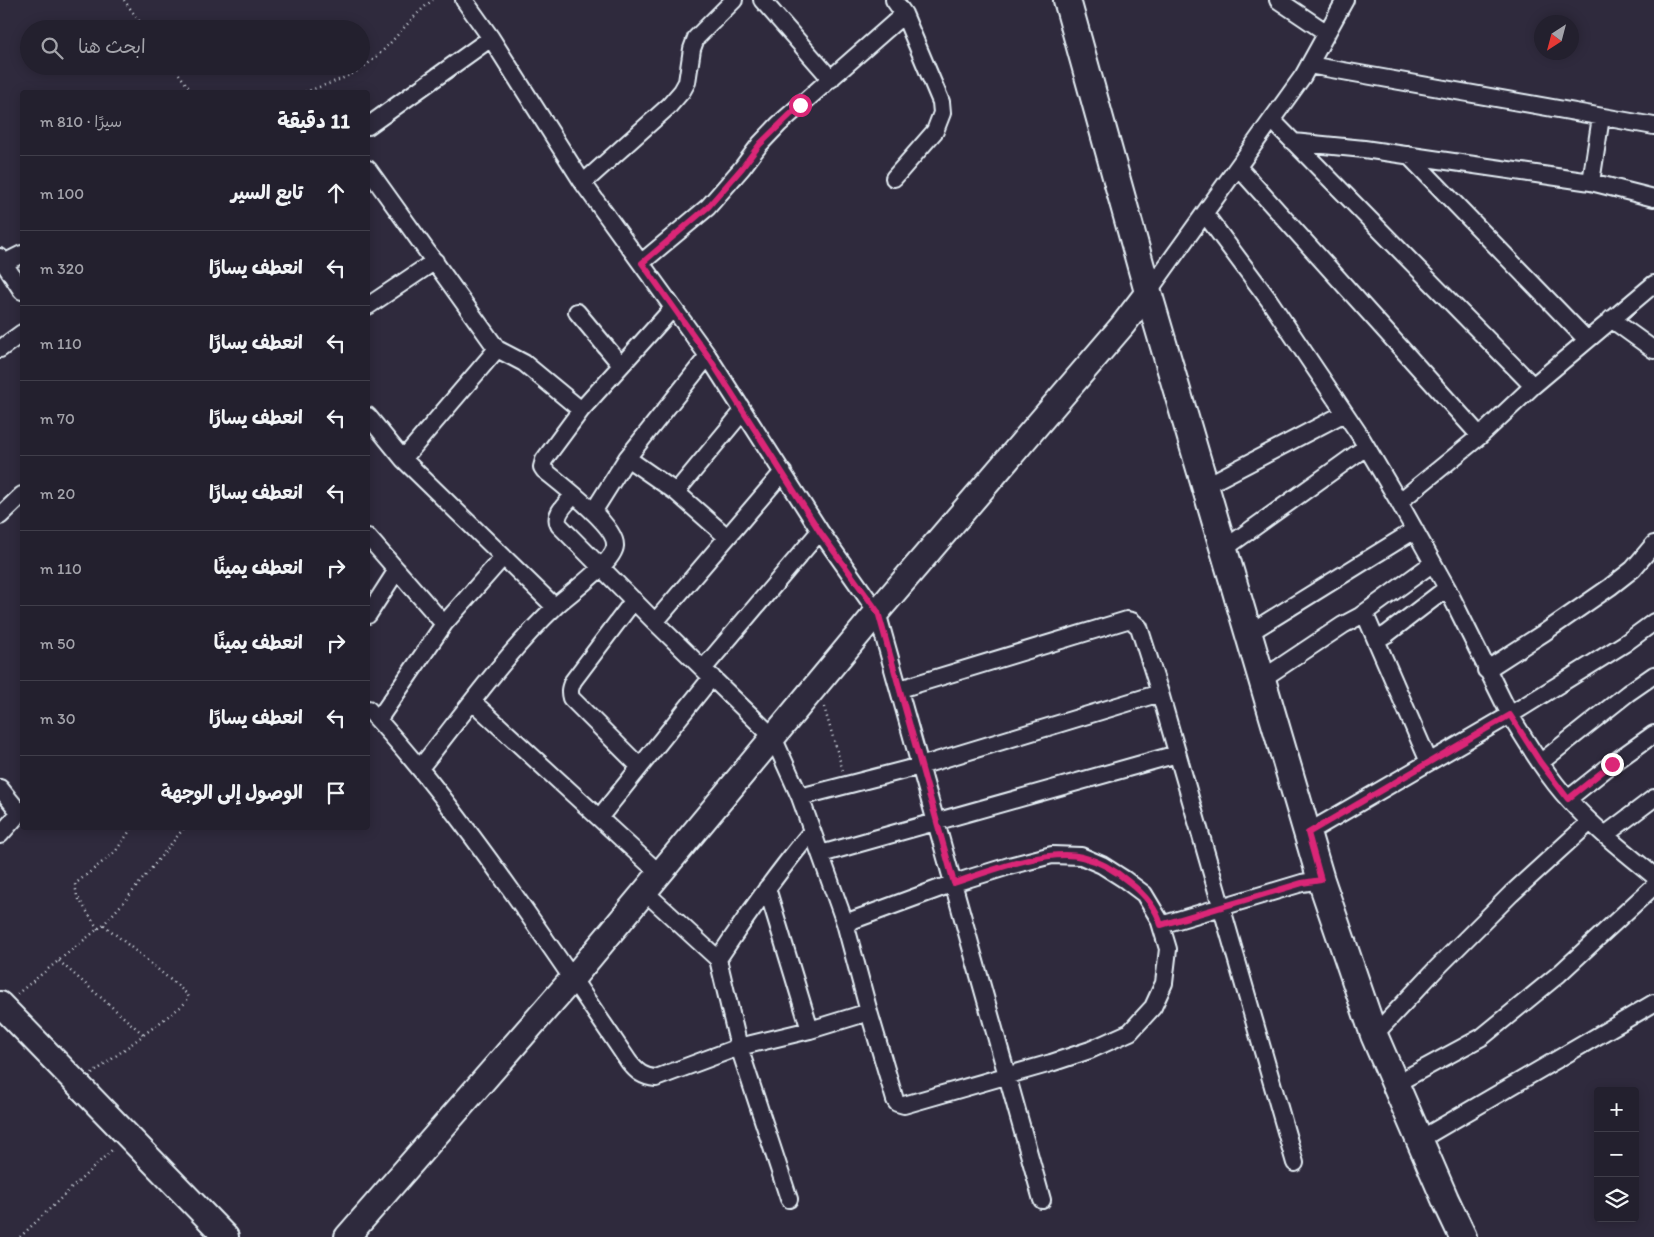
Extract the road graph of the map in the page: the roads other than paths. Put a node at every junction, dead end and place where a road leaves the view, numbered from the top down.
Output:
1 (464, 0) edge
2 (734, 0) edge
3 (762, 0) edge
4 (894, 0) edge
5 (1067, 0) edge
6 (1278, 0) edge
7 (1345, 0) edge
8 (904, 14) junction
9 (1327, 33) junction
10 (491, 38) junction
11 (1309, 65) junction
12 (830, 80) junction
13 (1601, 117) junction
14 (1272, 120) junction
15 (370, 125) edge
16 (1654, 126) edge
17 (1293, 142) junction
18 (1408, 154) junction
19 (1238, 167) junction
20 (370, 172) edge
21 (894, 178) dead end
22 (1591, 182) junction
23 (584, 183) junction
24 (1654, 198) edge
25 (1205, 214) junction
26 (20, 255) edge
27 (2, 260) edge
28 (434, 261) junction
29 (642, 263) junction
30 (1654, 284) edge
31 (20, 288) edge
32 (1148, 292) junction
33 (370, 305) edge
34 (673, 308) junction
35 (577, 312) dead end
36 (1611, 319) junction
37 (20, 334) edge
38 (1586, 339) junction
39 (0, 349) edge
40 (497, 349) junction
41 (1654, 350) edge
42 (708, 356) junction
43 (621, 365) junction
44 (1533, 386) junction
45 (581, 410) junction
46 (743, 411) junction
47 (1345, 413) junction
48 (370, 418) edge
49 (1480, 436) junction
50 (1366, 446) junction
51 (627, 458) junction
52 (403, 459) junction
53 (783, 472) junction
54 (1205, 486) junction
55 (676, 492) junction
56 (574, 495) junction
57 (20, 497) edge
58 (1399, 502) junction
59 (593, 512) junction
60 (0, 516) edge
61 (1415, 530) junction
62 (820, 532) junction
63 (727, 537) junction
64 (370, 538) edge
65 (1654, 544) edge
66 (1224, 549) junction
67 (503, 557) junction
68 (1433, 563) junction
69 (601, 568) junction
70 (397, 570) junction
71 (1447, 588) junction
72 (634, 600) junction
73 (555, 607) junction
74 (370, 612) edge
75 (878, 612) junction
76 (1360, 616) junction
77 (655, 622) junction
78 (1654, 622) edge
79 (444, 624) junction
80 (1249, 633) junction
81 (1376, 640) junction
82 (1486, 670) junction
83 (707, 673) junction
84 (1654, 675) edge
85 (1262, 679) junction
86 (900, 689) junction
87 (1160, 693) junction
88 (472, 702) junction
89 (373, 714) edge
90 (1510, 715) junction
91 (1654, 734) edge
92 (773, 737) junction
93 (1177, 754) junction
94 (1429, 762) junction
95 (1540, 762) junction
96 (920, 766) junction
97 (640, 767) junction
98 (420, 768) junction
99 (0, 788) edge
100 (800, 796) junction
101 (1654, 798) edge
102 (1568, 799) junction
103 (20, 810) edge
104 (20, 812) edge
105 (599, 818) junction
106 (936, 822) junction
107 (1590, 822) junction
108 (812, 831) junction
109 (1308, 833) junction
110 (0, 835) edge
111 (1605, 835) junction
112 (821, 854) junction
113 (1654, 876) edge
114 (1321, 880) junction
115 (652, 883) junction
116 (954, 883) junction
117 (1654, 886) edge
118 (767, 888) junction
119 (1221, 906) junction
120 (845, 923) junction
121 (1161, 925) junction
122 (718, 960) junction
123 (573, 978) junction
124 (1654, 1003) edge
125 (1, 1005) edge
126 (869, 1012) junction
127 (810, 1030) junction
128 (1374, 1034) junction
129 (739, 1047) junction
130 (1007, 1074) junction
131 (1395, 1084) junction
132 (1419, 1140) junction
133 (1295, 1163) dead end
134 (789, 1199) dead end
135 (1042, 1200) dead end
136 (226, 1237) edge
137 (347, 1237) edge
138 (1463, 1237) edge

1 - 10 street
2 - 23 street
3 - 12 street
4 - 8 street
5 - 32 main road
6 - 9 street
7 - 9 street
8 - 12 street
8 - 21 street
9 - 11 street
10 - 15 street
10 - 23 street
11 - 13 street
11 - 14 street
12 - 29 street
13 - 16 street
13 - 22 street
14 - 17 street
14 - 19 street
17 - 18 street
17 - 44 street
18 - 22 street
18 - 38 street
19 - 25 street
19 - 49 street
20 - 28 street
22 - 24 street
23 - 29 street
25 - 32 street
25 - 47 street
26 - 27 street
27 - 31 street
28 - 33 street
28 - 40 street
29 - 34 street
30 - 36 street
32 - 54 main road
32 - 75 street
34 - 42 street
34 - 43 street
35 - 43 street
36 - 38 street
36 - 41 street
37 - 39 street
38 - 44 street
40 - 45 street
40 - 52 street
42 - 46 street
42 - 51 street
43 - 45 street
44 - 49 street
45 - 56 street
46 - 53 street
46 - 55 street
47 - 50 street
47 - 54 street
48 - 52 street
49 - 58 street
50 - 58 street
50 - 66 street
51 - 55 street
51 - 59 street
52 - 67 street
53 - 62 street
53 - 63 street
54 - 66 main road
55 - 63 street
56 - 59 street
56 - 69 street
57 - 60 street
58 - 61 street
59 - 69 street
61 - 68 street
61 - 80 street
62 - 75 street
62 - 83 street
63 - 77 street
64 - 70 street
65 - 82 street
66 - 80 main road
67 - 73 street
67 - 79 street
68 - 71 street
68 - 76 street
69 - 72 street
69 - 73 street
70 - 74 street
70 - 79 street
71 - 81 street
71 - 82 street
72 - 77 street
72 - 97 street
73 - 88 street
75 - 86 street
75 - 92 street
76 - 81 street
76 - 85 street
77 - 83 street
78 - 90 street
79 - 89 street
80 - 85 main road
81 - 94 street
82 - 90 street
83 - 92 street
83 - 97 street
84 - 95 street
85 - 109 main road
86 - 87 street
86 - 96 street
87 - 93 street
87 - 96 street
88 - 98 street
88 - 105 street
89 - 98 street
90 - 94 street
90 - 95 street
91 - 102 street
92 - 100 street
92 - 115 street
93 - 106 street
93 - 119 street
94 - 109 street
95 - 102 street
96 - 100 street
96 - 106 street
97 - 105 street
98 - 123 street
99 - 103 street
100 - 108 street
101 - 111 street
102 - 107 street
104 - 110 street
105 - 115 street
106 - 112 street
106 - 116 street
107 - 111 street
107 - 128 street
108 - 112 street
108 - 118 street
109 - 114 main road
111 - 113 street
112 - 120 street
114 - 119 street
114 - 128 main road
115 - 122 street
115 - 123 street
116 - 120 street
116 - 121 street
116 - 130 street
117 - 131 street
118 - 122 street
118 - 127 street
119 - 121 street
119 - 133 street
120 - 126 street
121 - 130 street
122 - 129 street
123 - 129 street
123 - 137 street
124 - 132 street
125 - 136 street
126 - 127 street
126 - 130 street
127 - 129 street
128 - 131 main road
129 - 134 street
130 - 135 street
131 - 132 main road
132 - 138 main road

